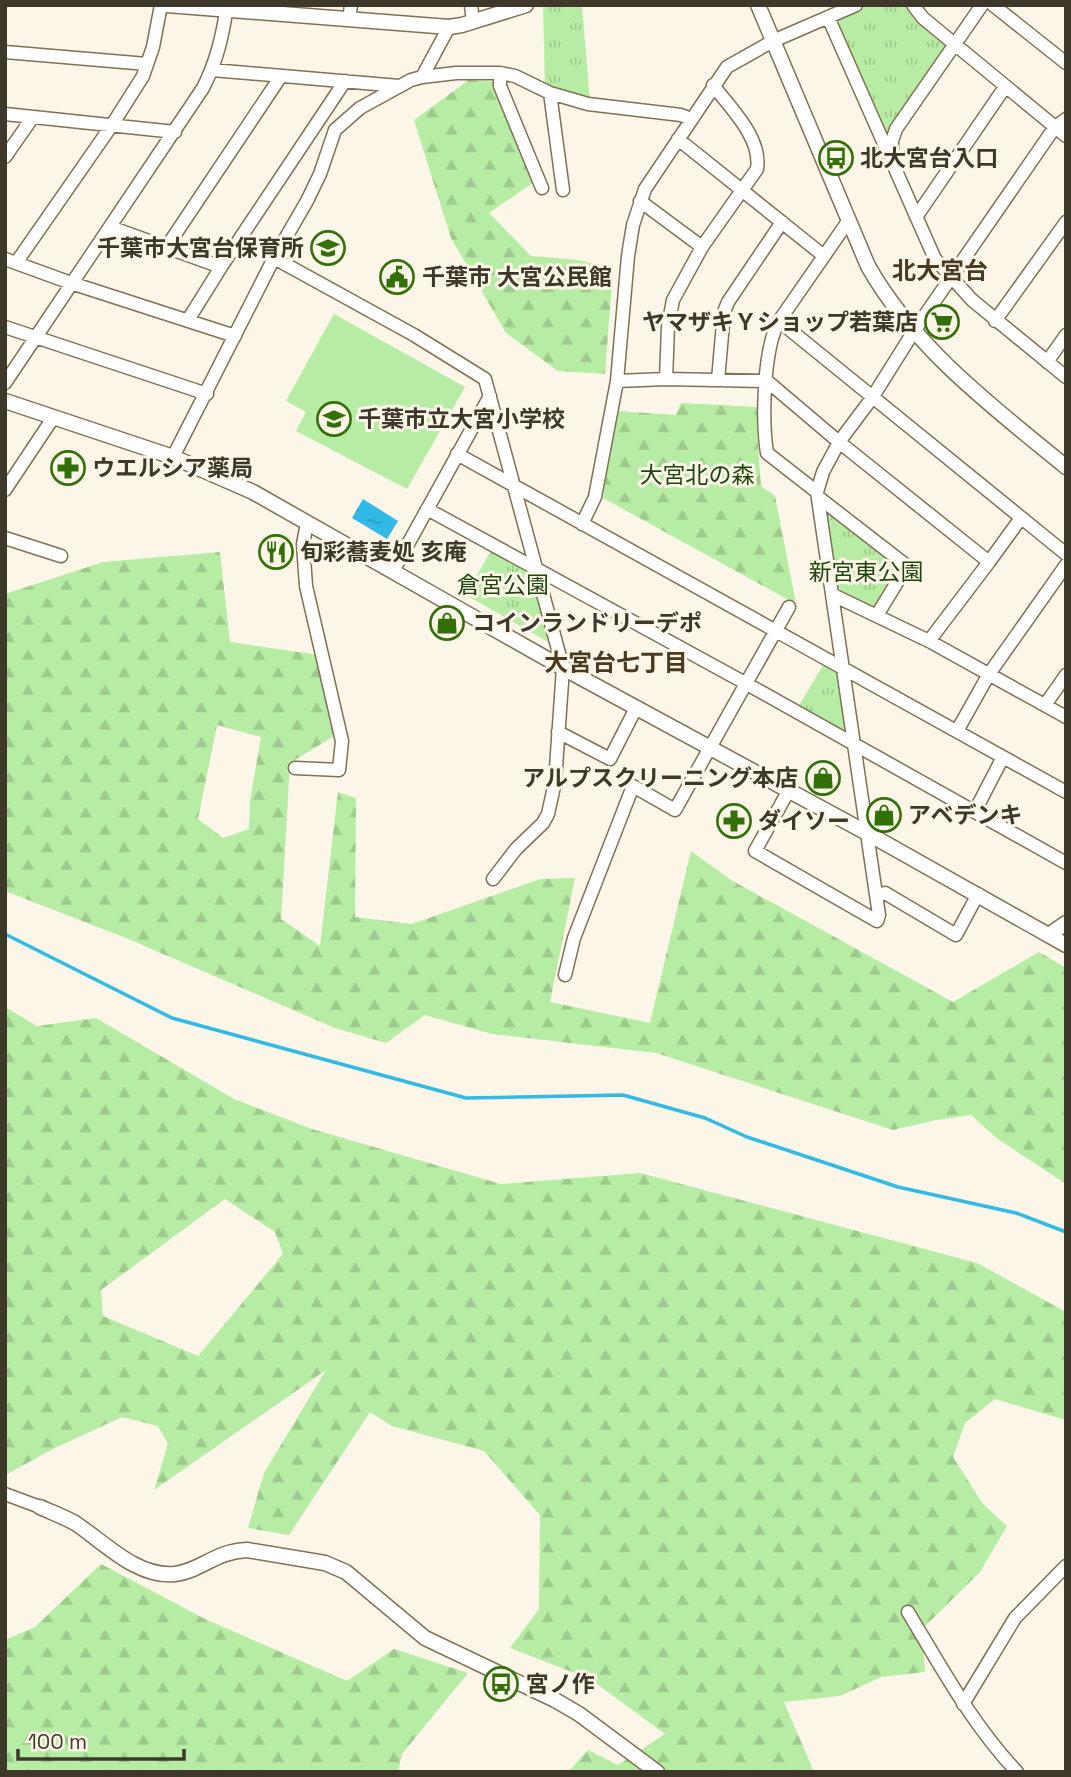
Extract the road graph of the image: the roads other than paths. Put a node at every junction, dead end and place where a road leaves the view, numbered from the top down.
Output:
1 (161, 5) edge
2 (167, 5) edge
3 (471, 5) edge
4 (526, 5) edge
5 (758, 5) edge
6 (856, 5) edge
7 (913, 5) edge
8 (982, 5) edge
9 (993, 5) edge
10 (227, 7) edge
11 (289, 9) edge
12 (350, 12) edge
13 (828, 17) junction
14 (473, 22) junction
15 (449, 27) junction
16 (773, 41) junction
17 (954, 44) junction
18 (5, 52) edge
19 (1066, 63) edge
20 (147, 64) junction
21 (212, 70) junction
22 (500, 73) junction
23 (281, 76) junction
24 (422, 77) junction
25 (345, 81) junction
26 (713, 85) junction
27 (399, 86) junction
28 (1005, 88) junction
29 (550, 93) junction
30 (5, 114) edge
31 (33, 117) junction
32 (691, 120) junction
33 (112, 125) junction
34 (1062, 127) edge
35 (174, 132) junction
36 (678, 139) junction
37 (5, 158) edge
38 (892, 161) junction
39 (542, 188) dead end
40 (563, 190) dead end
41 (742, 190) junction
42 (640, 201) junction
43 (916, 217) junction
44 (849, 220) junction
45 (782, 222) junction
46 (1066, 222) edge
47 (110, 227) junction
48 (702, 247) junction
49 (166, 248) junction
50 (824, 256) junction
51 (274, 258) junction
52 (11, 261) edge
53 (221, 267) junction
54 (951, 278) junction
55 (71, 283) junction
56 (188, 320) junction
57 (779, 321) junction
58 (995, 321) junction
59 (5, 327) edge
60 (914, 331) junction
61 (1066, 335) edge
62 (235, 336) junction
63 (36, 338) junction
64 (1047, 362) junction
65 (1066, 377) edge
66 (666, 379) junction
67 (718, 380) junction
68 (617, 381) junction
69 (767, 381) junction
70 (5, 383) edge
71 (207, 394) junction
72 (490, 396) junction
73 (872, 398) junction
74 (5, 401) edge
75 (53, 418) junction
76 (839, 442) junction
77 (457, 454) junction
78 (173, 457) junction
79 (1066, 467) edge
80 (516, 488) junction
81 (5, 489) edge
82 (818, 494) junction
83 (428, 509) junction
84 (1021, 518) junction
85 (307, 523) junction
86 (582, 524) junction
87 (5, 538) edge
88 (1066, 554) edge
89 (61, 556) dead end
90 (989, 562) junction
91 (1066, 565) edge
92 (537, 570) junction
93 (393, 571) junction
94 (833, 595) junction
95 (789, 607) dead end
96 (877, 615) junction
97 (775, 631) junction
98 (929, 641) junction
99 (563, 668) junction
100 (842, 669) junction
101 (989, 674) junction
102 (1066, 675) edge
103 (747, 684) junction
104 (1045, 705) junction
105 (636, 708) junction
106 (1066, 718) edge
107 (957, 731) junction
108 (558, 732) junction
109 (853, 744) junction
110 (711, 748) junction
111 (1003, 757) junction
112 (295, 768) dead end
113 (789, 790) junction
114 (1066, 792) edge
115 (975, 811) junction
116 (867, 833) junction
117 (1066, 863) edge
118 (493, 879) dead end
119 (978, 894) junction
120 (876, 895) junction
121 (1066, 923) edge
122 (1049, 935) junction
123 (1066, 945) edge
124 (565, 975) dead end
125 (5, 1494) edge
126 (40, 1507) joint
127 (1066, 1566) edge
128 (908, 1612) dead end
129 (963, 1704) junction
130 (657, 1772) edge
131 (1017, 1772) edge

1 - 20 street
2 - 10 street
3 - 14 street
4 - 14 street
5 - 16 street
6 - 13 street
7 - 17 street
8 - 17 street
9 - 19 street
10 - 11 street
10 - 21 street
11 - 12 street
12 - 15 street
13 - 16 street
13 - 38 street
14 - 15 street
15 - 24 street
16 - 26 street
16 - 44 street
17 - 28 street
17 - 38 street
18 - 20 street
20 - 33 street
21 - 23 street
21 - 35 street
22 - 24 street
22 - 29 street
22 - 39 street
23 - 25 street
23 - 49 street
24 - 27 street
25 - 27 street
25 - 53 street
26 - 32 street
26 - 41 street
27 - 51 street
28 - 34 street
28 - 43 street
29 - 32 street
29 - 40 street
30 - 31 street
31 - 33 street
31 - 37 street
32 - 36 street
33 - 35 street
33 - 52 street
34 - 54 street
35 - 47 street
36 - 41 street
36 - 42 street
38 - 43 street
41 - 45 street
41 - 48 street
42 - 48 street
42 - 68 street
43 - 54 street
44 - 50 street
44 - 60 street
45 - 50 street
45 - 67 street
46 - 58 street
47 - 49 street
47 - 55 street
48 - 66 street
49 - 53 street
50 - 57 street
51 - 62 street
51 - 72 street
52 - 55 street
53 - 56 street
54 - 58 street
54 - 60 street
55 - 56 street
55 - 63 street
56 - 62 street
57 - 69 street
57 - 73 street
58 - 64 street
59 - 63 street
60 - 73 street
60 - 79 street
61 - 64 street
62 - 71 street
63 - 70 street
63 - 71 street
64 - 65 street
66 - 67 street
66 - 68 street
67 - 69 street
68 - 86 street
69 - 76 street
69 - 82 street
71 - 78 street
72 - 77 street
72 - 80 street
73 - 76 street
73 - 84 street
74 - 75 street
75 - 78 street
75 - 81 street
76 - 82 street
76 - 90 street
77 - 80 street
77 - 83 street
78 - 85 street
80 - 86 street
80 - 92 street
82 - 94 street
82 - 96 street
83 - 92 street
83 - 93 street
84 - 88 street
84 - 90 street
85 - 93 street
85 - 112 street
86 - 97 street
87 - 89 street
90 - 98 street
91 - 101 street
92 - 99 street
92 - 103 street
93 - 99 street
94 - 96 street
94 - 100 street
95 - 97 street
96 - 98 street
97 - 100 street
97 - 103 street
98 - 101 street
99 - 105 street
99 - 108 street
100 - 107 street
100 - 109 street
101 - 104 street
101 - 107 street
102 - 104 street
103 - 109 street
103 - 110 street
104 - 106 street
105 - 108 street
105 - 110 street
107 - 111 street
108 - 118 street
109 - 115 street
109 - 116 street
110 - 113 street
110 - 124 street
111 - 114 street
111 - 115 street
113 - 116 street
113 - 120 street
115 - 117 street
116 - 119 street
116 - 120 street
119 - 120 street
119 - 122 street
121 - 122 street
122 - 123 street
125 - 126 street
126 - 130 street
127 - 129 street
128 - 129 street
129 - 131 street

